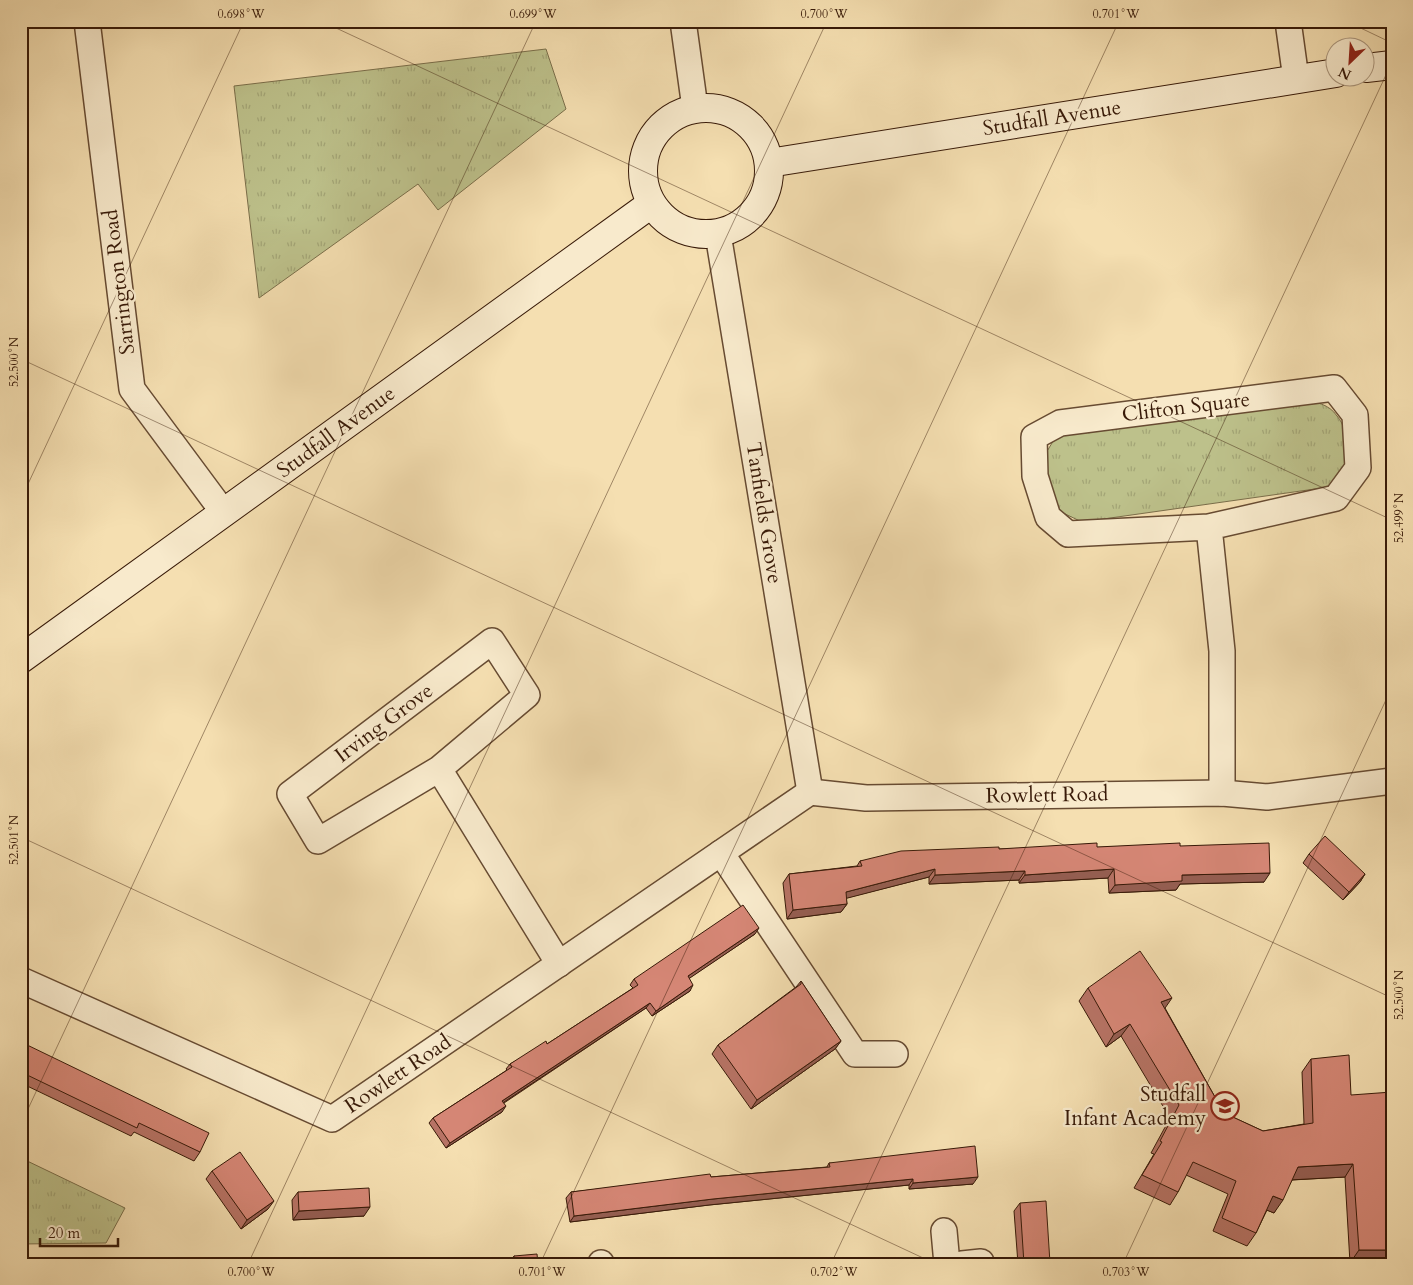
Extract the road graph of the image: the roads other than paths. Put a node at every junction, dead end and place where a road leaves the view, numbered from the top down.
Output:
1 (87, 21) edge
2 (683, 21) edge
3 (1288, 21) edge
4 (1392, 64) edge
5 (1376, 66) edge
6 (1326, 74) edge
7 (1296, 79) junction
8 (695, 108) junction
9 (770, 163) junction
10 (652, 204) junction
11 (718, 234) junction
12 (224, 513) junction
13 (1209, 527) junction
14 (21, 659) edge
15 (439, 769) junction
16 (1392, 781) edge
17 (810, 792) junction
18 (1222, 792) junction
19 (721, 853) junction
20 (559, 964) junction
21 (21, 980) edge
22 (895, 1054) dead end
23 (944, 1231) dead end
24 (947, 1264) edge

1 - 12 street, Sarrington Road
2 - 8 street
3 - 7 street
4 - 5 street
6 - 7 street, Studfall Avenue
7 - 9 street, Studfall Avenue
8 - 9 street
8 - 10 street
9 - 11 street
10 - 11 street
10 - 12 street, Studfall Avenue
11 - 17 street, Tanfields Grove
12 - 14 street, Studfall Avenue
13 - 13 street, Clifton Square
13 - 18 street
15 - 15 street, Irving Grove
15 - 20 street
16 - 18 street, Rowlett Road
17 - 18 street, Rowlett Road
17 - 19 street, Rowlett Road
19 - 20 street, Rowlett Road
19 - 22 street
20 - 21 street, Rowlett Road
23 - 24 street

